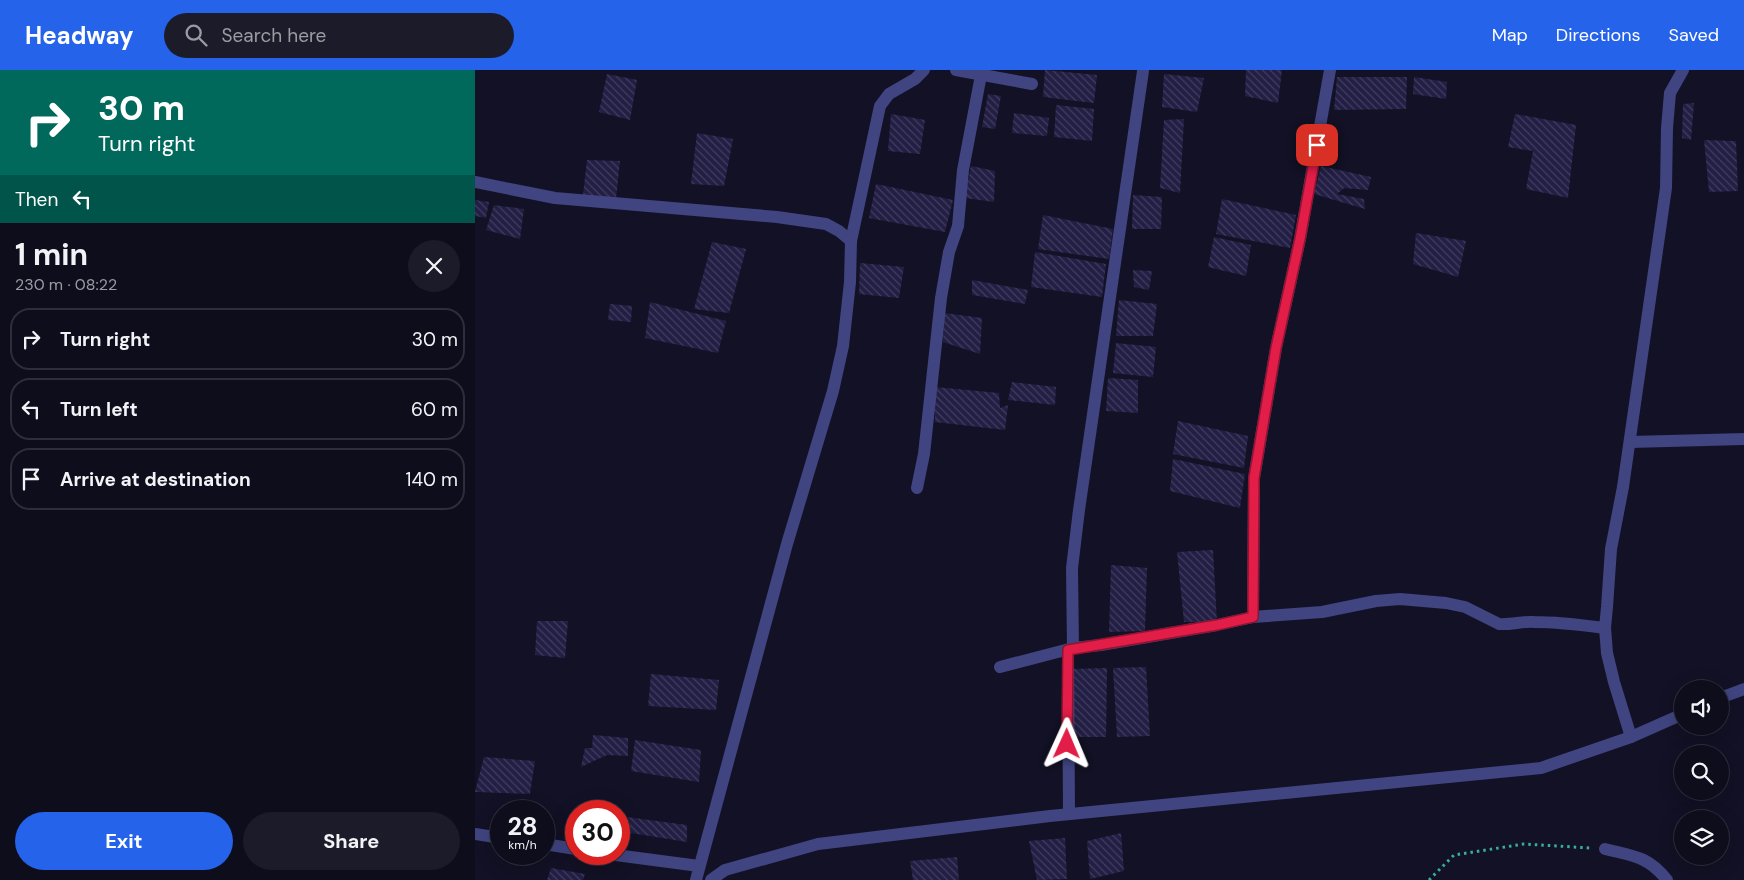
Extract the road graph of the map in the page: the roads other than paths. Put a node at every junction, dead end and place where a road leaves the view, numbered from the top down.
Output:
1 (924, 70) edge
2 (956, 70) edge
3 (1330, 70) edge
4 (1683, 70) edge
5 (1143, 71) dead end
6 (981, 75) junction
7 (1032, 84) dead end
8 (475, 182) edge
9 (851, 241) junction
10 (1744, 439) edge
11 (1630, 442) junction
12 (917, 488) dead end
13 (1253, 617) junction
14 (1605, 628) junction
15 (1070, 649) junction
16 (1000, 666) dead end
17 (1744, 689) edge
18 (1729, 695) edge
19 (1674, 718) edge
20 (1631, 737) junction
21 (1069, 814) junction
22 (475, 834) edge
23 (490, 836) edge
24 (1605, 848) road end
25 (630, 857) edge
26 (699, 866) junction
27 (695, 880) edge
28 (711, 880) edge
29 (1667, 880) edge

1 - 9 street
2 - 6 street
3 - 13 street
4 - 11 street
5 - 15 street
6 - 7 street
6 - 12 street
8 - 9 street
9 - 26 street
10 - 11 street
11 - 14 street
13 - 14 street
13 - 15 street
14 - 20 street
15 - 16 street
15 - 21 street
17 - 18 street
19 - 20 street
20 - 21 street
21 - 28 street
22 - 23 street
24 - 29 street
25 - 26 street
26 - 27 street

